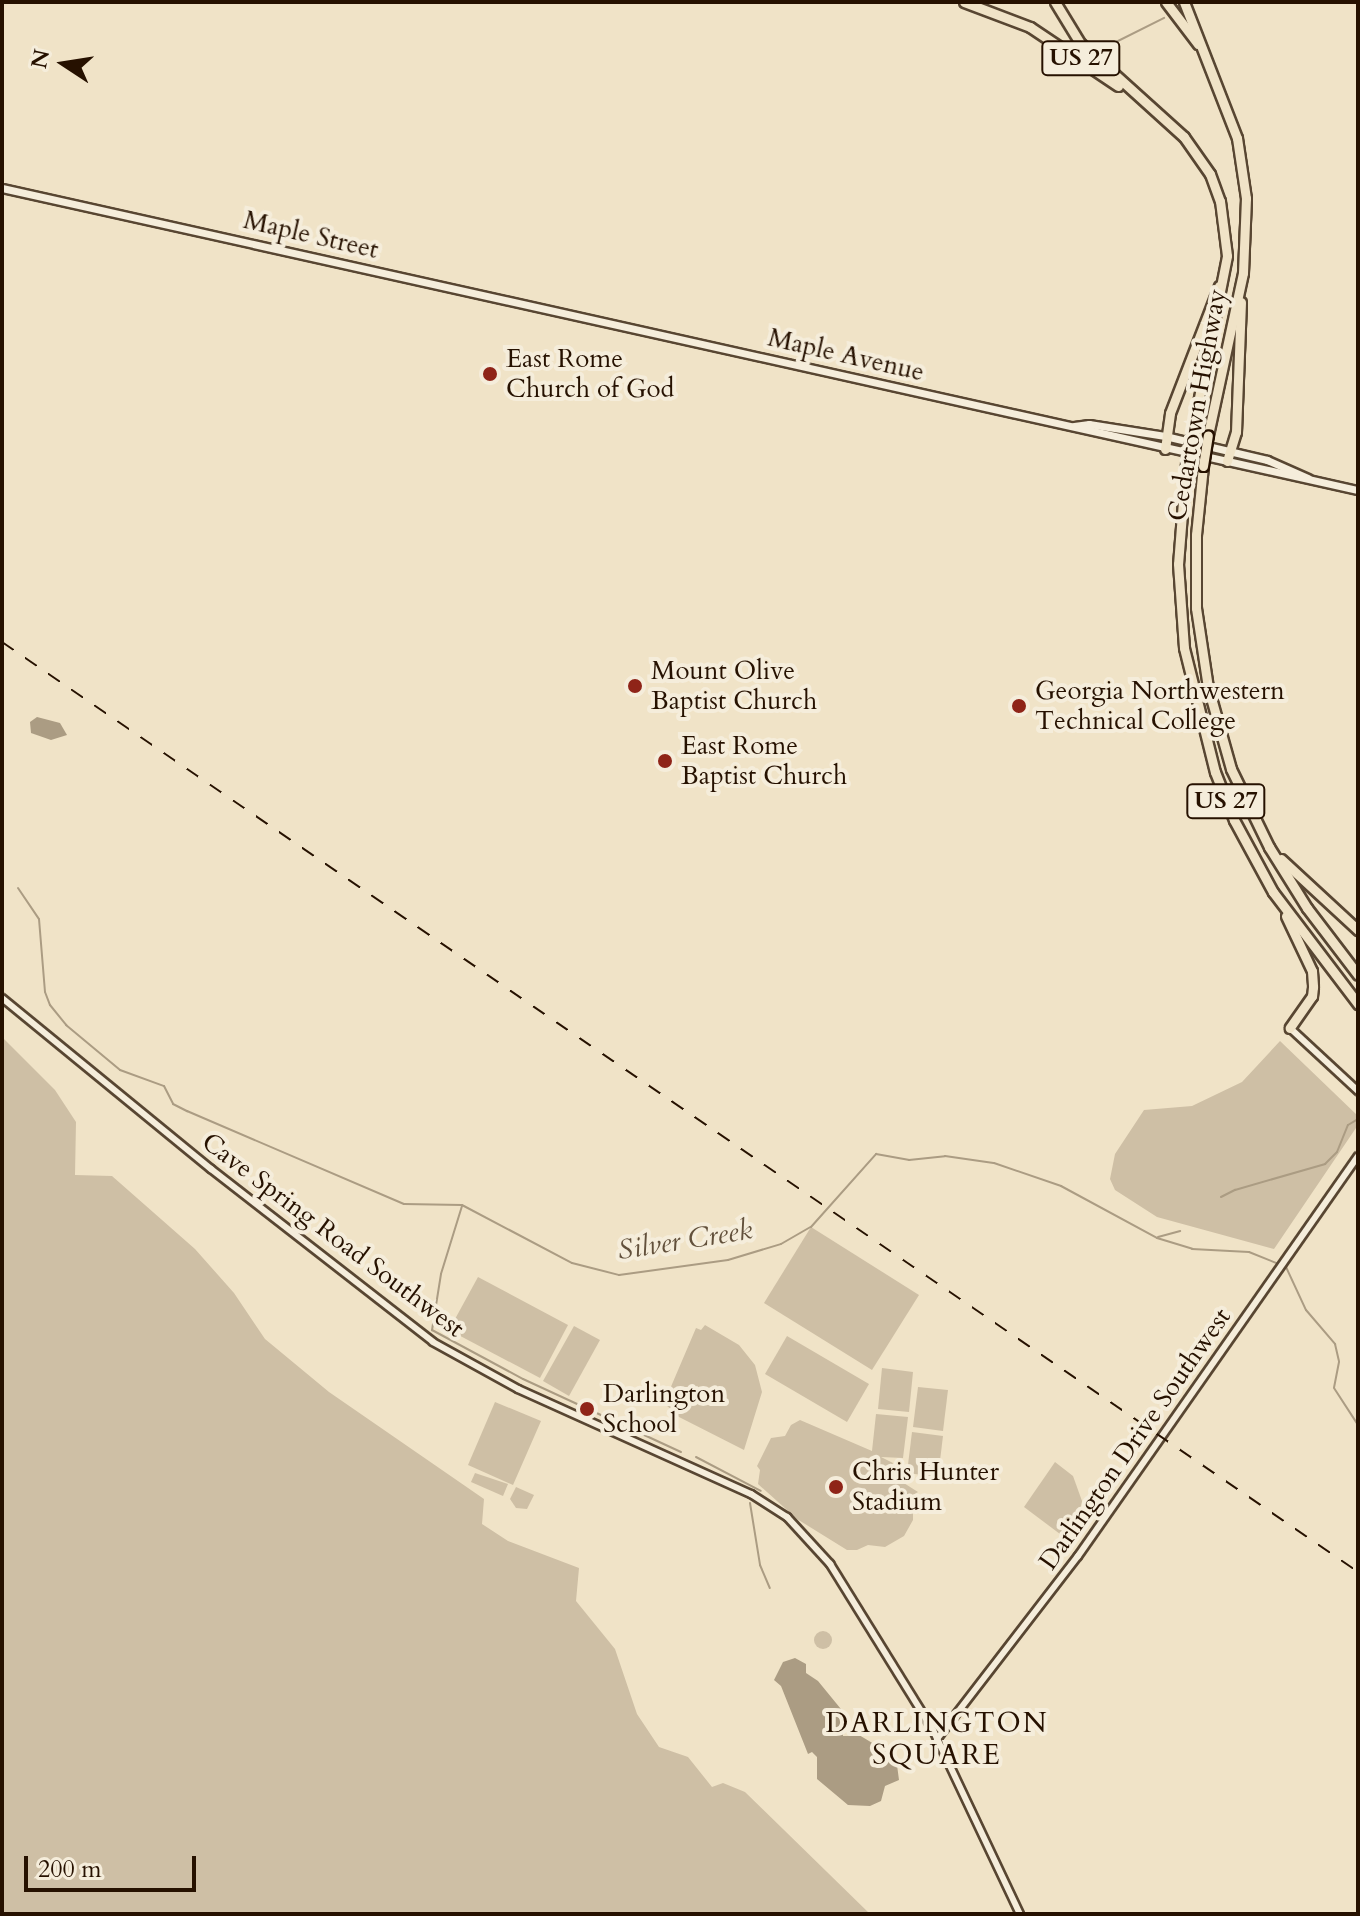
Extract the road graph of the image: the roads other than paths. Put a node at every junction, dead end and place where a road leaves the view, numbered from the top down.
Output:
1 (964, 2) edge
2 (1055, 2) edge
3 (1166, 2) edge
4 (1184, 2) edge
5 (1202, 49) junction
6 (1184, 137) junction
7 (2, 188) edge
8 (1227, 256) junction
9 (1243, 273) junction
10 (610, 325) joint
11 (1074, 426) junction
12 (1165, 436) junction
13 (1165, 449) junction
14 (1229, 456) junction
15 (1201, 461) junction
16 (1358, 490) edge
17 (1269, 847) junction
18 (1273, 892) junction
19 (1358, 930) edge
20 (1358, 975) edge
21 (2, 998) edge
22 (1358, 1004) edge
23 (1290, 1028) joint
24 (1358, 1091) edge
25 (1358, 1156) edge
26 (937, 1739) junction
27 (1020, 1914) edge

1 - 6 highway, US 27
2 - 6 highway
3 - 5 highway, US 27
4 - 5 highway, Cedartown Highway
5 - 9 highway, Cedartown Highway / US 27
6 - 8 highway, Cedartown Highway / US 27
7 - 10 main road, Maple Street
8 - 12 highway
8 - 18 highway, Cedartown Highway / US 27, bridge
9 - 14 highway
9 - 15 highway, Cedartown Highway / US 27, bridge
10 - 11 main road, Maple Avenue
11 - 12 main road, Maple Avenue
11 - 13 main road, Maple Avenue
12 - 13 highway
12 - 14 main road, Maple Avenue
13 - 15 main road, Maple Avenue
14 - 15 main road, Maple Avenue
14 - 16 main road
15 - 17 highway, Cedartown Highway / US 27
17 - 19 highway
17 - 20 highway, Cedartown Highway / US 27
18 - 22 highway, Cedartown Highway / US 27
18 - 23 highway
21 - 26 street, Cave Spring Road Southwest
23 - 24 street
25 - 26 street, Darlington Drive Southwest
26 - 27 street, Cave Spring Road Southwest

